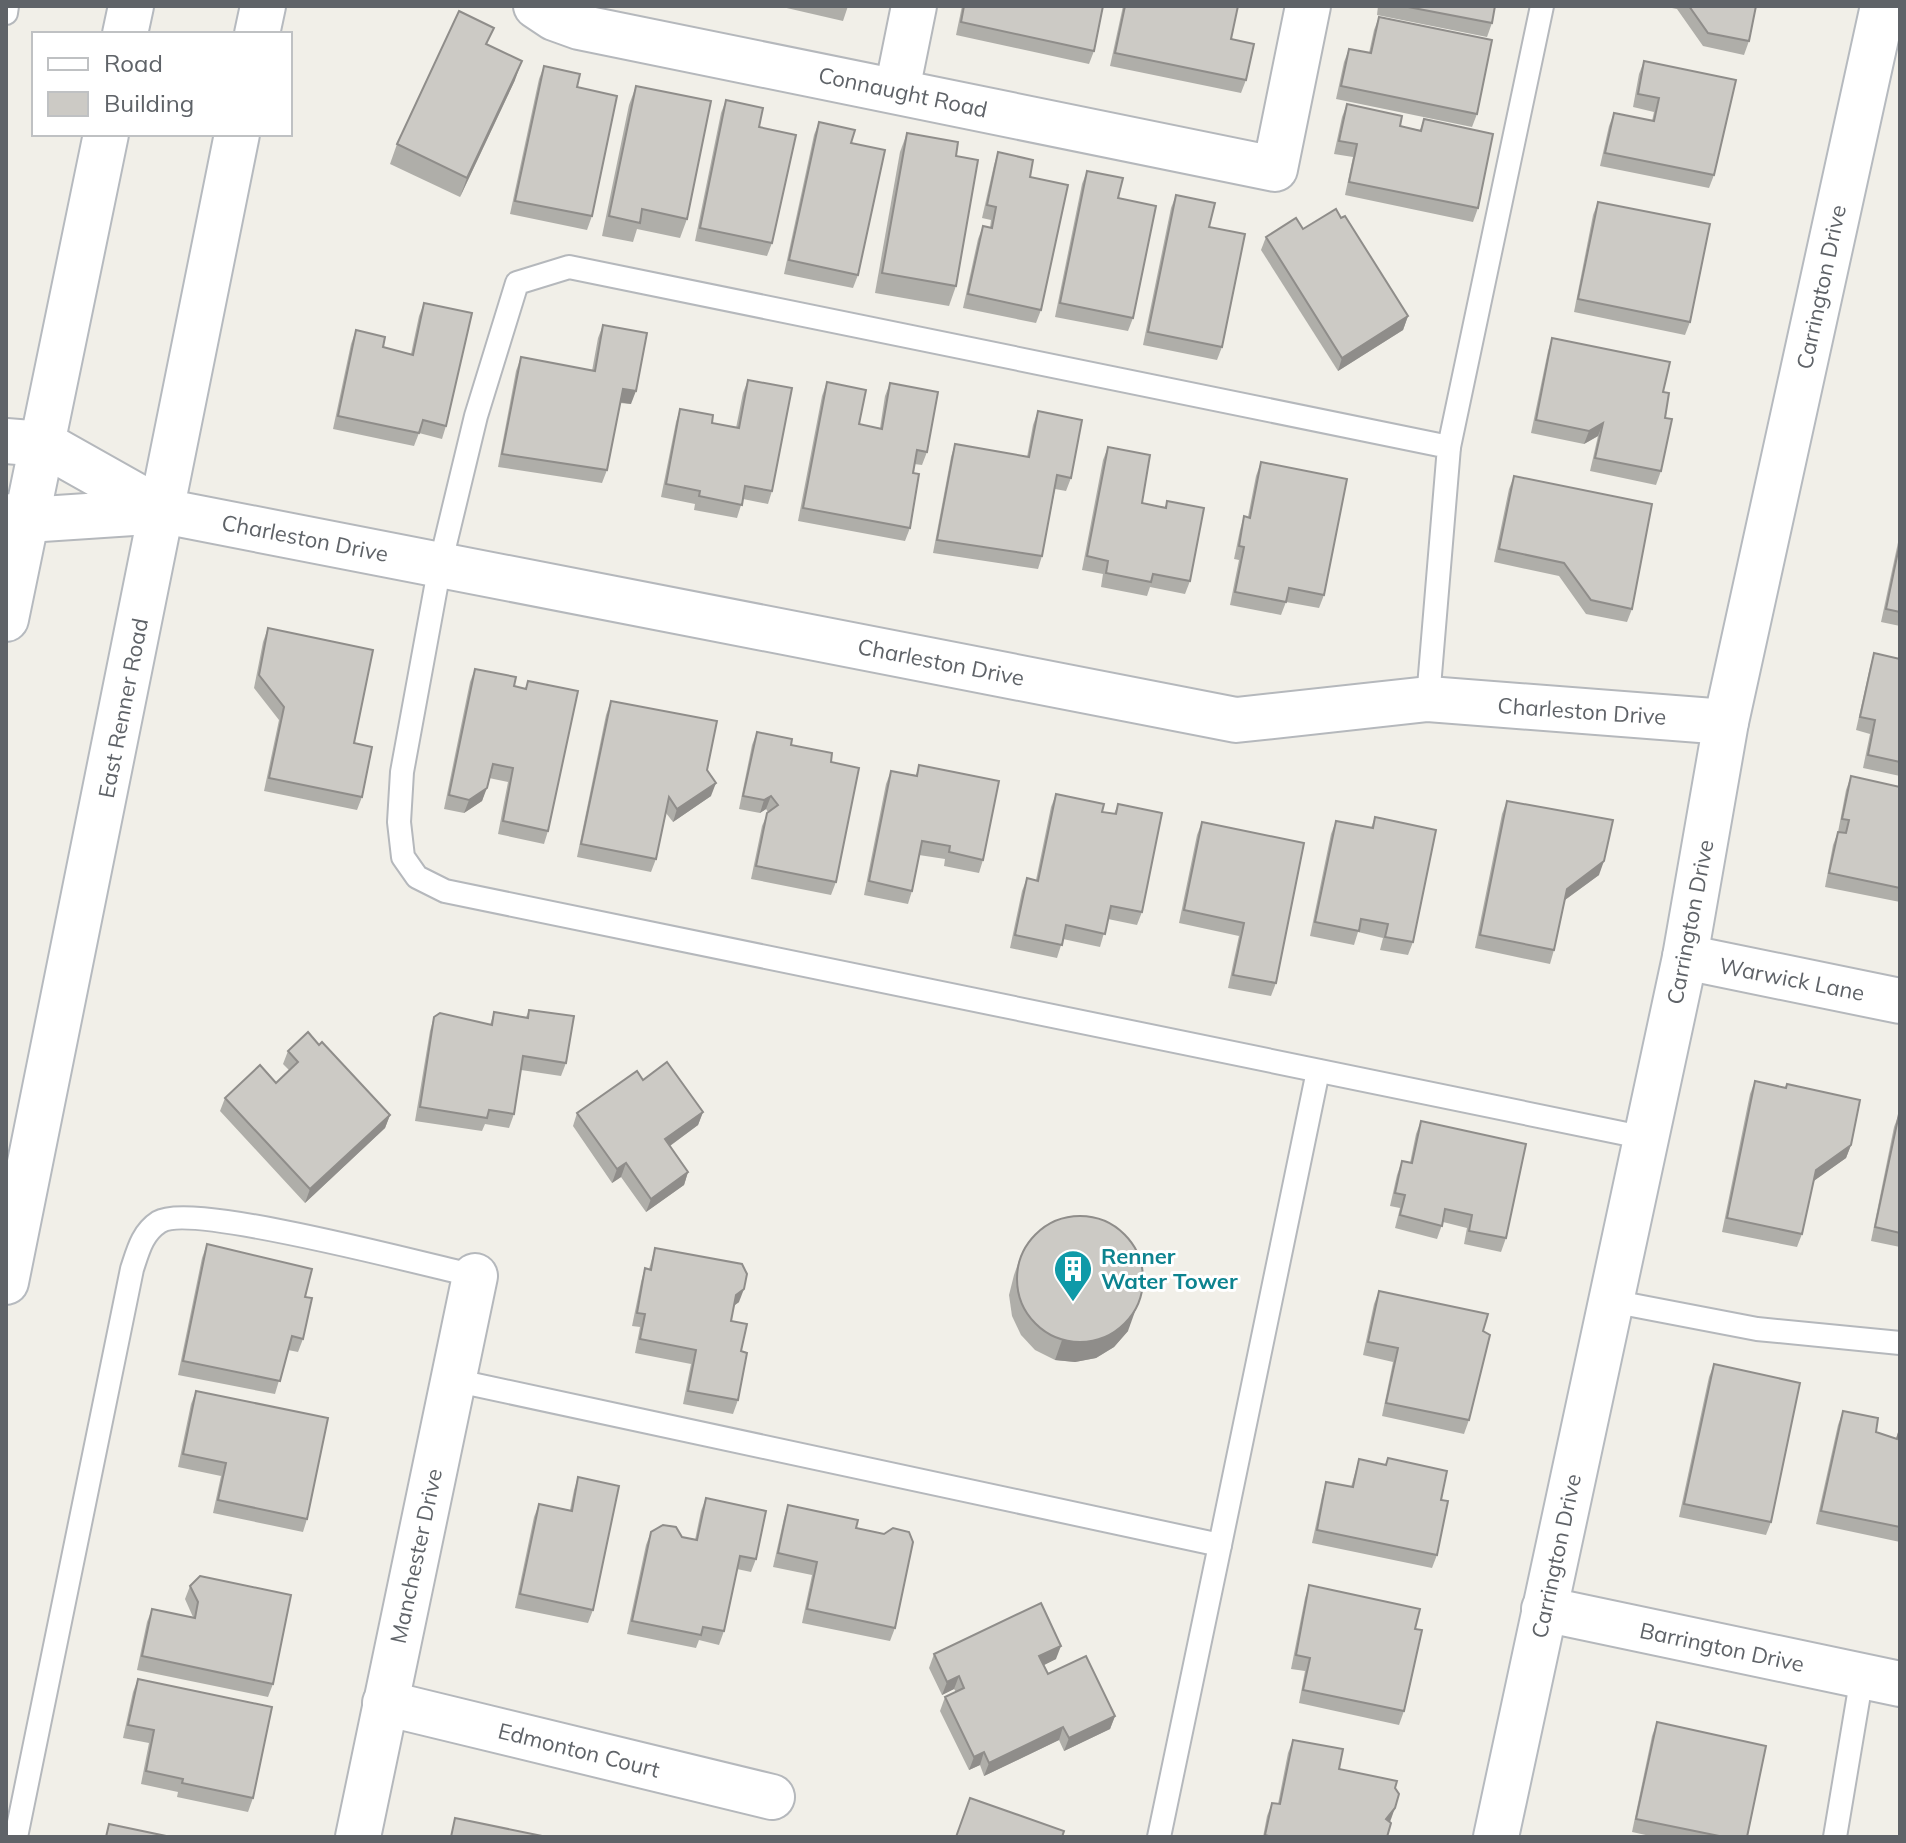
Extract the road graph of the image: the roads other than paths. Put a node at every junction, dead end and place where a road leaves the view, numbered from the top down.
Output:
1 (7, 6) edge
2 (131, 6) edge
3 (263, 6) edge
4 (536, 6) edge
5 (914, 6) edge
6 (1308, 6) edge
7 (1542, 6) edge
8 (1883, 6) edge
9 (6, 13) edge
10 (125, 32) edge
11 (257, 32) edge
12 (897, 90) junction
13 (105, 136) edge
14 (237, 136) edge
15 (25, 442) edge
16 (1449, 447) junction
17 (163, 511) junction
18 (16, 518) edge
19 (440, 565) junction
20 (6, 619) edge
21 (1428, 699) junction
22 (1726, 722) junction
23 (1685, 957) junction
24 (1900, 1001) edge
25 (1318, 1071) junction
26 (1646, 1138) junction
27 (475, 1276) joint
28 (6, 1282) edge
29 (1611, 1301) junction
30 (1900, 1343) edge
31 (453, 1380) junction
32 (1220, 1545) junction
33 (1544, 1609) junction
34 (1881, 1680) edge
35 (385, 1703) junction
36 (772, 1797) dead end
37 (16, 1837) edge
38 (358, 1837) edge
39 (1159, 1837) edge
40 (1496, 1837) edge
41 (1835, 1837) edge

1 - 9 lane
2 - 10 street
3 - 11 street
4 - 12 street, Connaught Road
5 - 12 street
6 - 12 street, Connaught Road
7 - 16 lane
8 - 22 street, Carrington Drive
13 - 15 street
14 - 17 street, East Renner Road
15 - 17 street, Charleston Drive
15 - 18 street
16 - 19 lane
16 - 21 lane
17 - 18 street, Charleston Drive
17 - 19 street, Charleston Drive
17 - 28 street, East Renner Road
18 - 20 street
19 - 21 street, Charleston Drive
19 - 25 lane
21 - 22 street, Charleston Drive
22 - 23 street, Carrington Drive
23 - 24 street, Warwick Lane
23 - 26 street, Carrington Drive
25 - 26 lane
25 - 32 lane
26 - 29 street, Carrington Drive
27 - 31 street, Manchester Drive
27 - 37 lane
29 - 30 lane
29 - 33 street, Carrington Drive
31 - 32 lane
31 - 35 street, Manchester Drive
32 - 39 lane
33 - 34 street, Barrington Drive
33 - 40 street, Carrington Drive
34 - 41 lane
35 - 36 street, Edmonton Court
35 - 38 street, Manchester Drive

